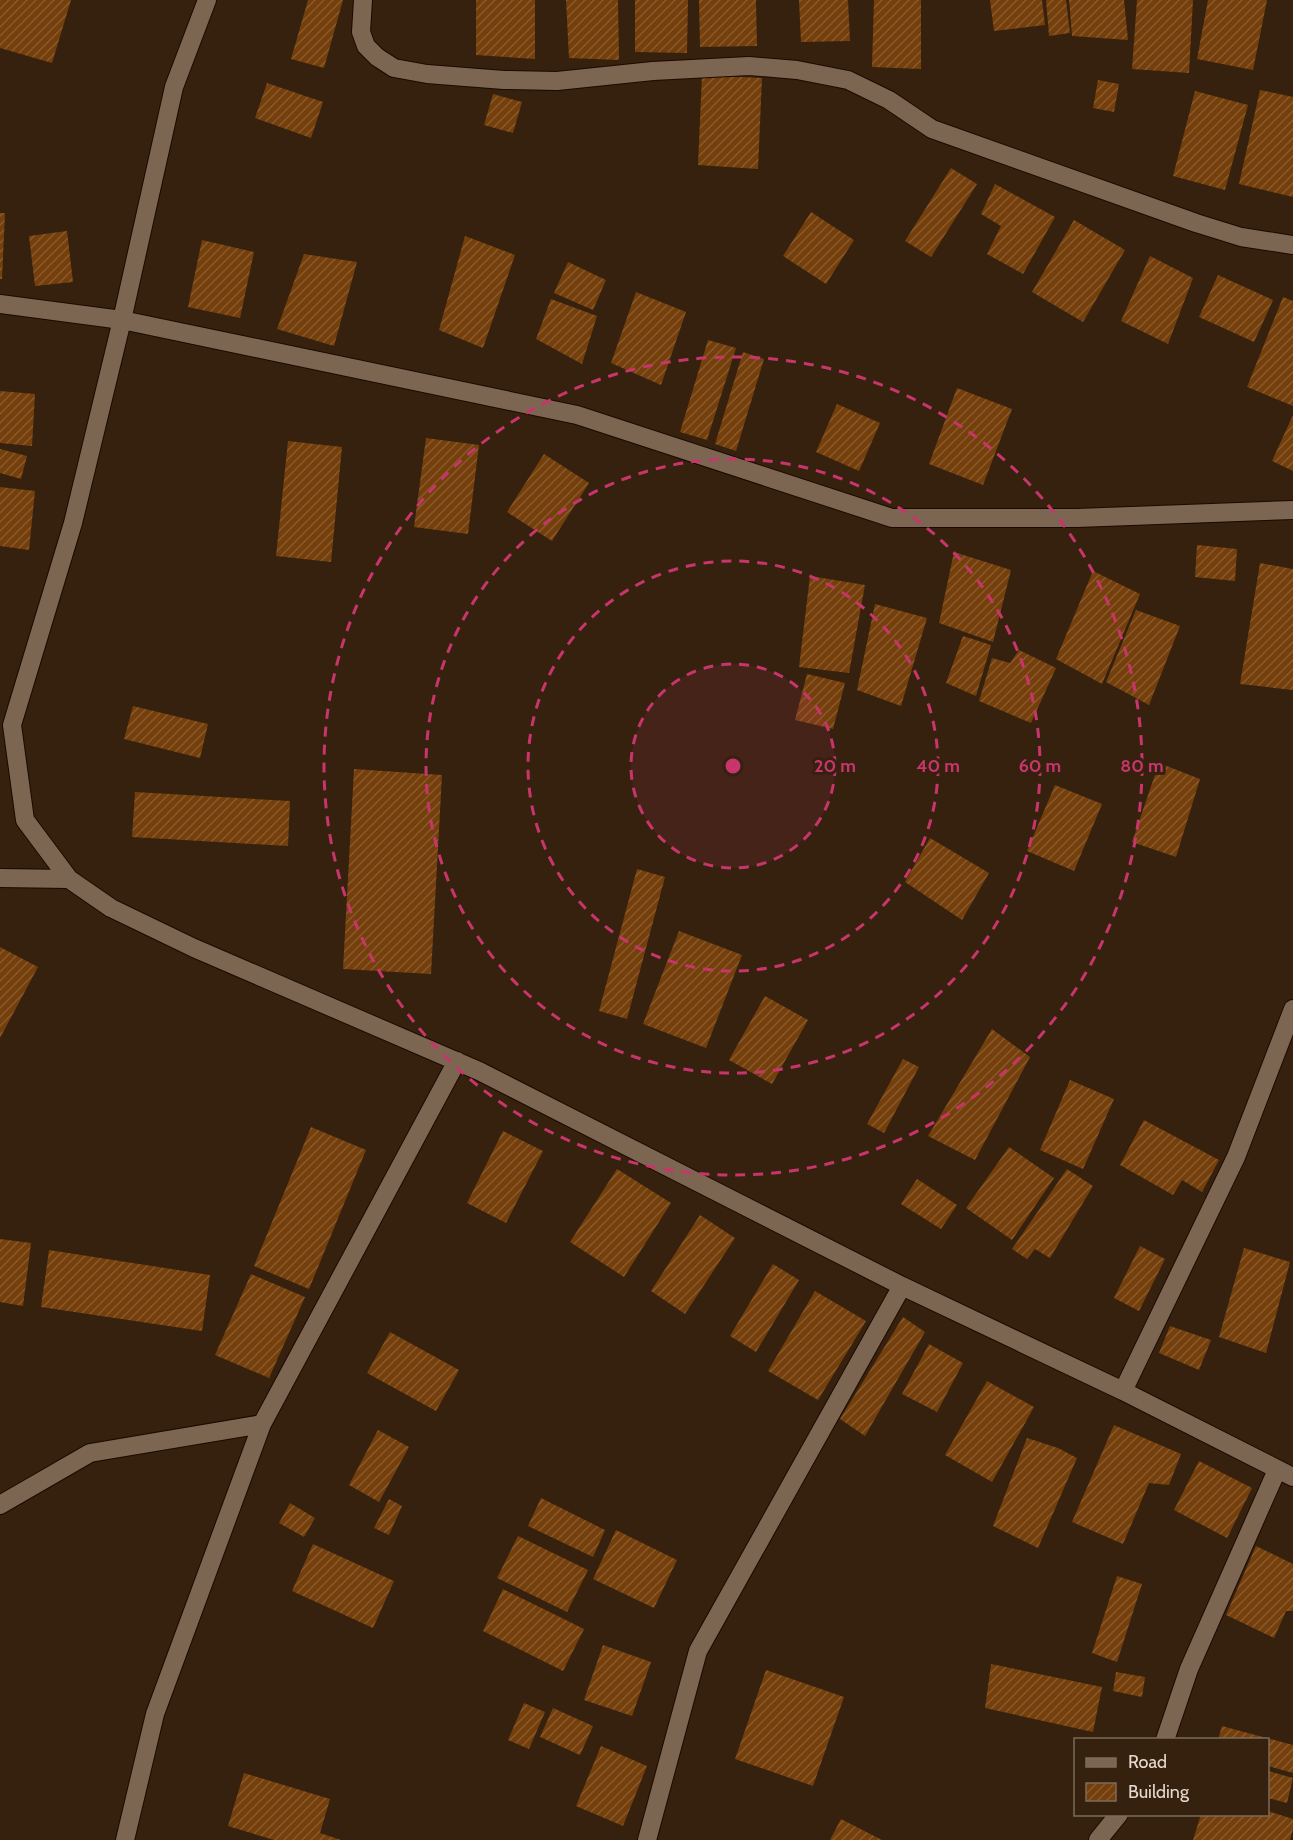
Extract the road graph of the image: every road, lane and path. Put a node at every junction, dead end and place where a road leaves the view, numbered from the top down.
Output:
1 (207, 0) edge
2 (363, 0) edge
3 (1293, 245) edge
4 (0, 304) edge
5 (122, 320) junction
6 (1293, 510) edge
7 (0, 878) edge
8 (69, 879) junction
9 (1293, 1009) edge
10 (457, 1061) junction
11 (902, 1286) junction
12 (1123, 1391) junction
13 (262, 1424) junction
14 (1285, 1473) edge
15 (0, 1505) edge
16 (1167, 1738) edge
17 (1118, 1816) edge
18 (125, 1840) edge
19 (647, 1840) edge
20 (1098, 1840) edge

1 - 5 street
2 - 3 street
4 - 5 street
5 - 6 street
5 - 8 street
7 - 8 street
8 - 10 street
9 - 12 street
10 - 11 street
10 - 13 street
11 - 12 street
11 - 19 street
12 - 14 street
13 - 15 street
13 - 18 street
14 - 16 street
17 - 20 street

